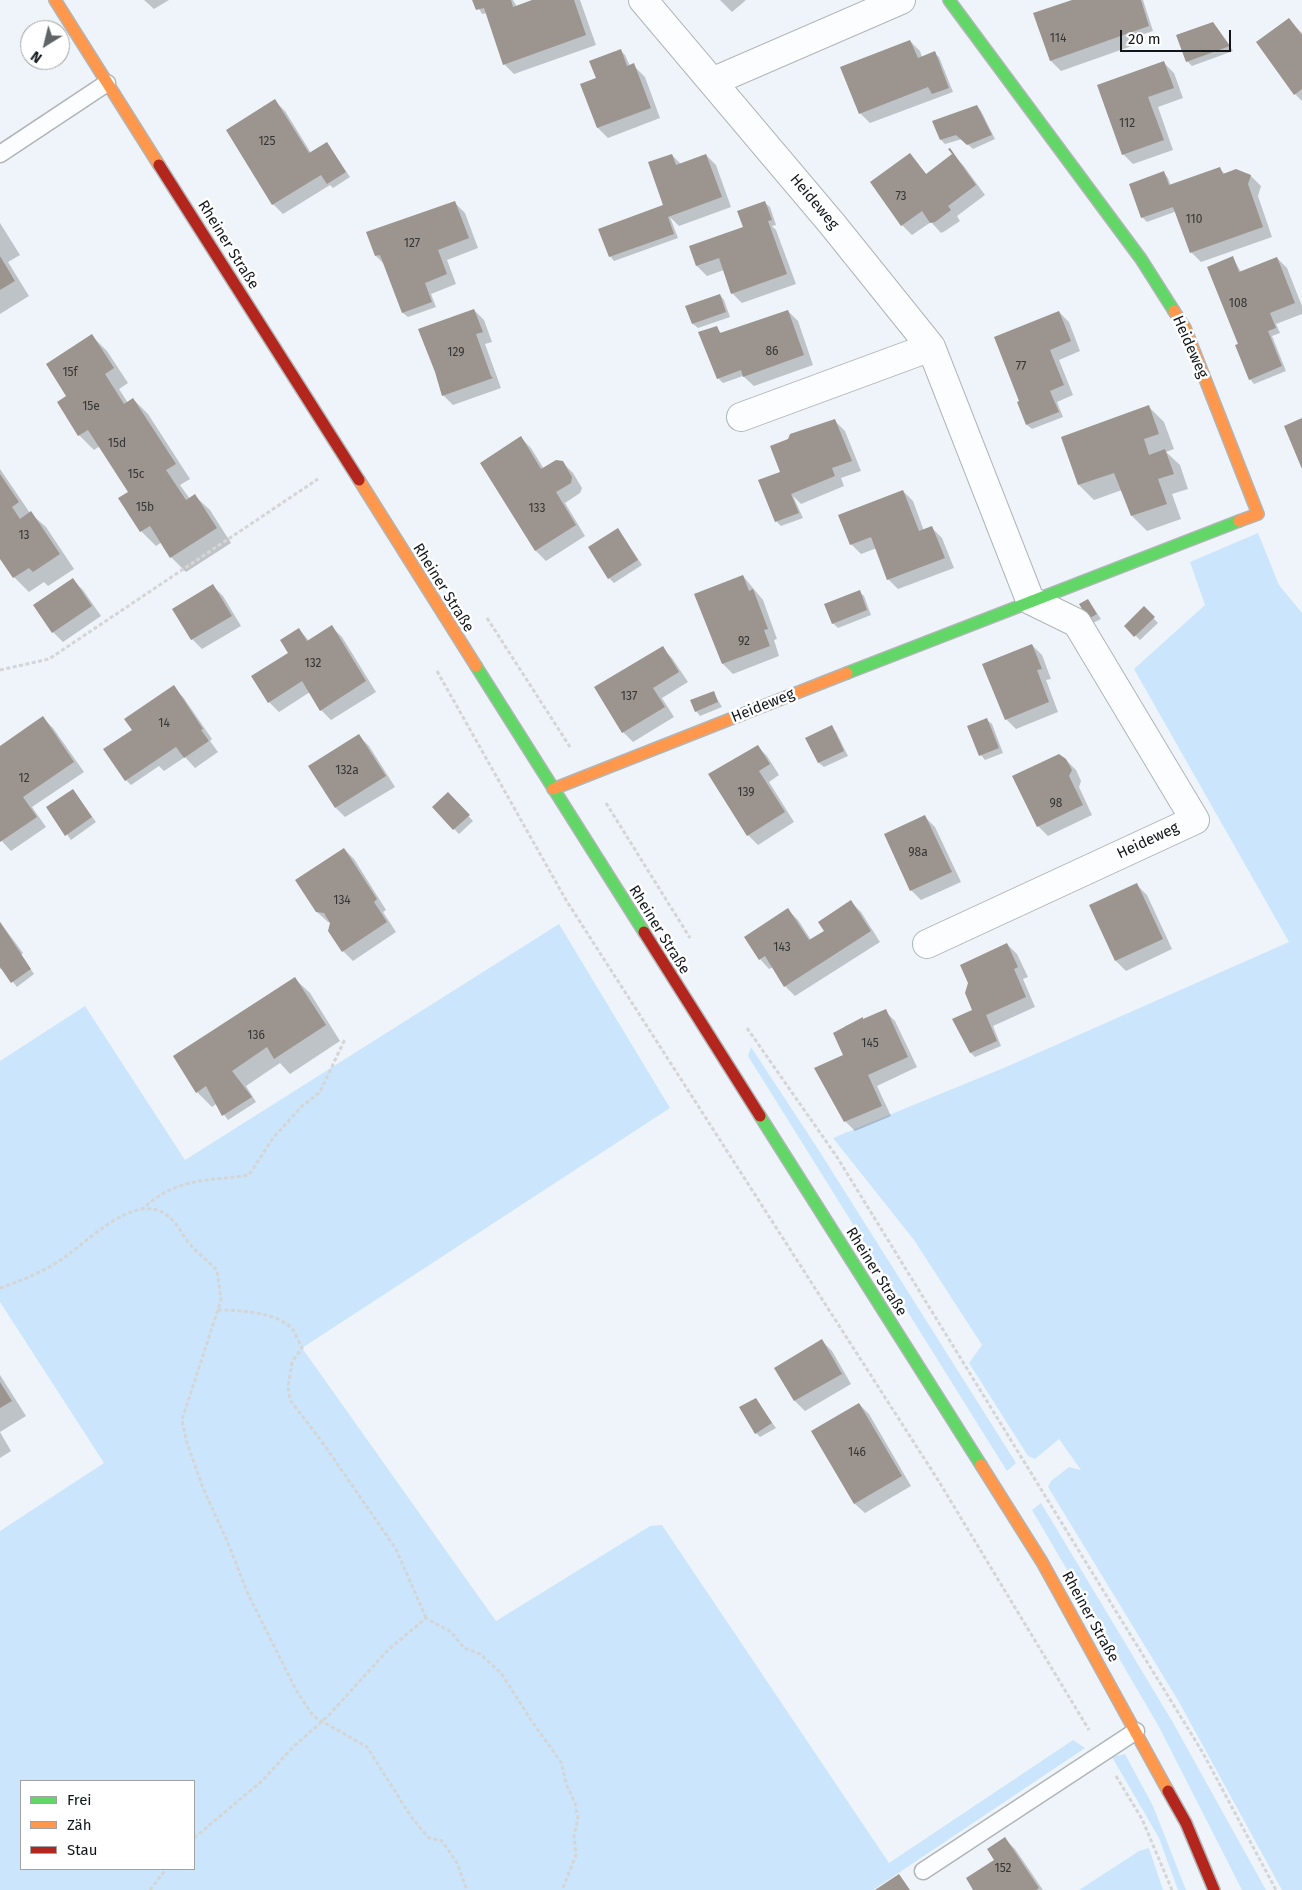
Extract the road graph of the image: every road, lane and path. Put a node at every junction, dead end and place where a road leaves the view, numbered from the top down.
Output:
1 (55, 0) edge
2 (643, 0) edge
3 (901, 0) edge
4 (948, 0) edge
5 (714, 81) junction
6 (107, 83) junction
7 (0, 154) edge
8 (931, 347) junction
9 (741, 418) dead end
10 (345, 460) junction
11 (1030, 600) junction
12 (433, 663) dead end
13 (0, 670) edge
14 (552, 789) junction
15 (927, 944) dead end
16 (345, 1039) dead end
17 (141, 1211) junction
18 (0, 1288) edge
19 (218, 1310) junction
20 (426, 1618) junction
21 (322, 1721) junction
22 (1136, 1731) junction
23 (1102, 1753) junction
24 (195, 1837) edge
25 (165, 1870) edge
26 (923, 1871) dead end
27 (150, 1890) edge
28 (467, 1890) edge
29 (562, 1890) edge
30 (1172, 1890) edge
31 (1214, 1890) edge

1 - 6 main road, Rheiner Straße
2 - 5 street, Heideweg
3 - 5 street
4 - 11 main road, Heideweg
5 - 8 street, Heideweg
6 - 7 lane
6 - 10 main road, Rheiner Straße
8 - 9 street
8 - 11 street, Heideweg
10 - 13 path
10 - 14 main road, Rheiner Straße
11 - 14 main road, Heideweg
11 - 15 street, Heideweg
12 - 23 path
14 - 22 main road, Rheiner Straße
16 - 17 path
17 - 18 path
17 - 19 path
19 - 20 path
19 - 21 path
20 - 21 path
20 - 29 path
21 - 24 path
21 - 28 path
22 - 23 lane
22 - 31 main road, Rheiner Straße
23 - 26 lane
23 - 30 path
25 - 27 path

